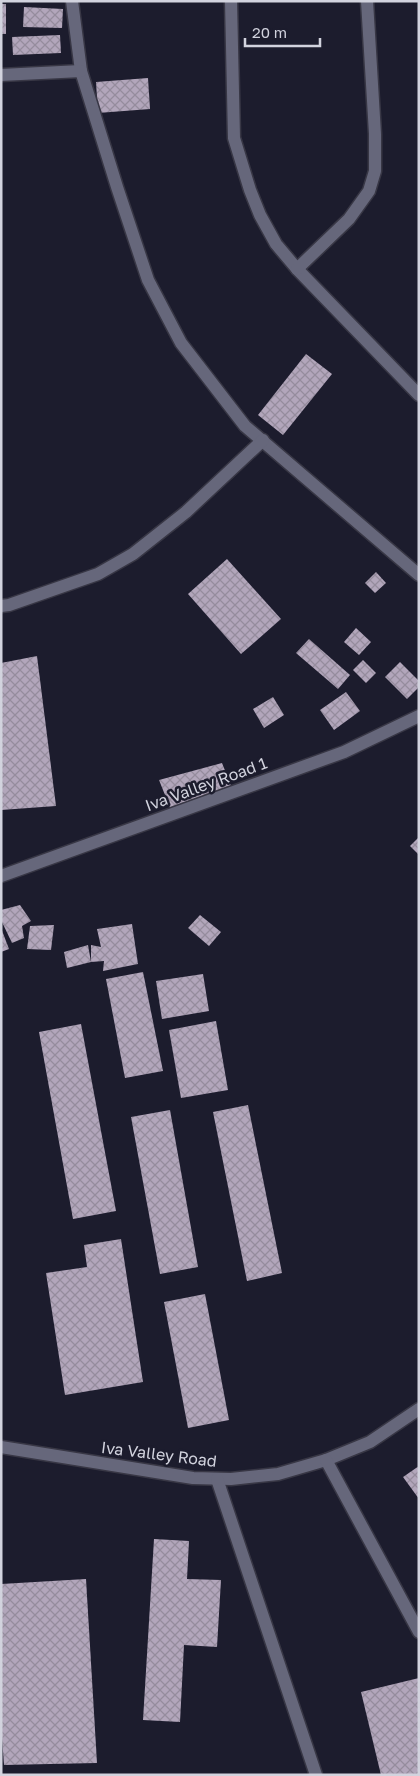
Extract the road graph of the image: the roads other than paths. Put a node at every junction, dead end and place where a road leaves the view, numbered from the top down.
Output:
1 (72, 1) edge
2 (231, 1) edge
3 (367, 1) edge
4 (81, 71) junction
5 (1, 74) edge
6 (297, 270) junction
7 (419, 395) edge
8 (263, 440) junction
9 (419, 575) edge
10 (1, 606) edge
11 (419, 716) edge
12 (1, 876) edge
13 (419, 1409) edge
14 (1, 1447) edge
15 (326, 1460) junction
16 (216, 1479) junction
17 (419, 1632) edge
18 (316, 1775) edge

1 - 4 street
2 - 6 street
3 - 6 street
4 - 5 street
4 - 8 street
6 - 7 street
8 - 9 street
8 - 10 street
11 - 12 street, Iva Valley Road 1
13 - 15 street, Iva Valley Road
14 - 16 street, Iva Valley Road
15 - 16 street, Iva Valley Road
15 - 17 street
16 - 18 street

